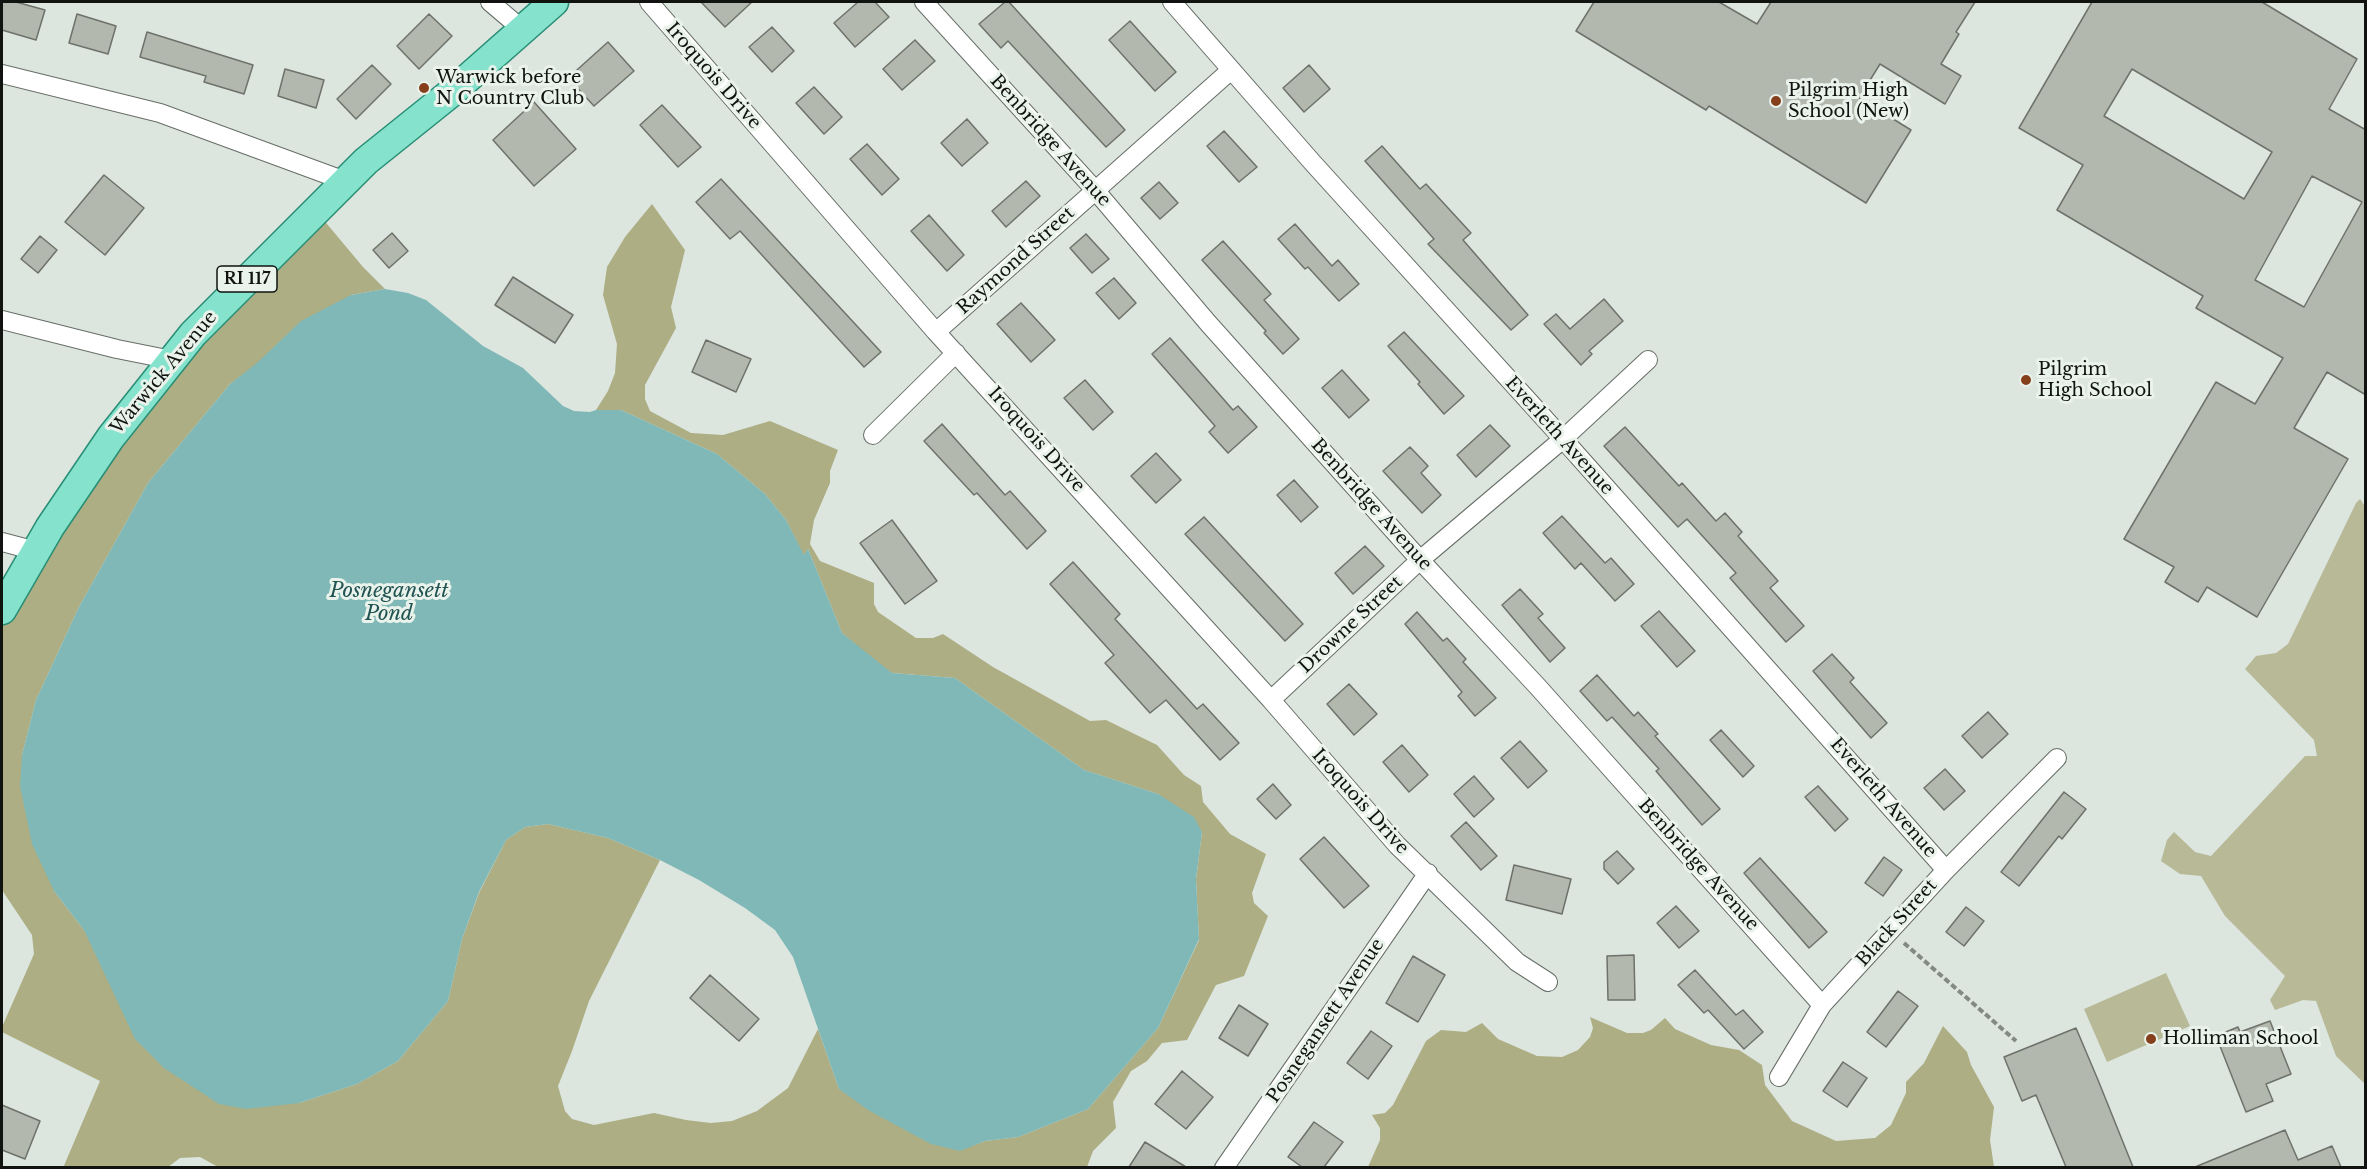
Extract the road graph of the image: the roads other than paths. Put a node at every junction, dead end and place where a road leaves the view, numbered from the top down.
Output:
1 (490, 2) edge
2 (554, 2) edge
3 (649, 2) edge
4 (924, 2) edge
5 (1172, 2) edge
6 (522, 30) junction
7 (1231, 70) junction
8 (2, 74) edge
9 (345, 181) junction
10 (1095, 190) junction
11 (2, 320) edge
12 (936, 332) junction
13 (956, 353) junction
14 (172, 360) junction
15 (1648, 360) dead end
16 (873, 435) dead end
17 (1563, 439) junction
18 (2, 542) edge
19 (36, 551) junction
20 (1420, 560) junction
21 (2, 610) edge
22 (1271, 700) junction
23 (2057, 758) dead end
24 (1946, 870) junction
25 (1428, 873) junction
26 (1548, 982) dead end
27 (1822, 1005) junction
28 (1779, 1077) dead end
29 (1224, 1167) edge

1 - 6 street
2 - 6 main road, Warwick Avenue / RI 117
3 - 12 street, Iroquois Drive
4 - 10 street, Benbridge Avenue
5 - 7 street, Everleth Avenue
6 - 9 main road, Warwick Avenue / RI 117
7 - 10 street, Raymond Street
7 - 17 street, Everleth Avenue
8 - 9 street
9 - 14 main road, Warwick Avenue / RI 117
10 - 12 street, Raymond Street
10 - 20 street, Benbridge Avenue
11 - 14 street
12 - 13 street, Iroquois Drive
13 - 16 street
13 - 22 street, Iroquois Drive
14 - 19 main road, Warwick Avenue / RI 117
15 - 17 street, Drowne Street
17 - 20 street, Drowne Street
17 - 24 street, Everleth Avenue
18 - 19 street
19 - 21 main road, Warwick Avenue / RI 117
20 - 22 street, Drowne Street
20 - 27 street, Benbridge Avenue
22 - 25 street, Iroquois Drive
23 - 24 street, Black Street
24 - 27 street, Black Street
25 - 26 street, Iroquois Drive
25 - 29 street, Posnegansett Avenue
27 - 28 street, Black Street

